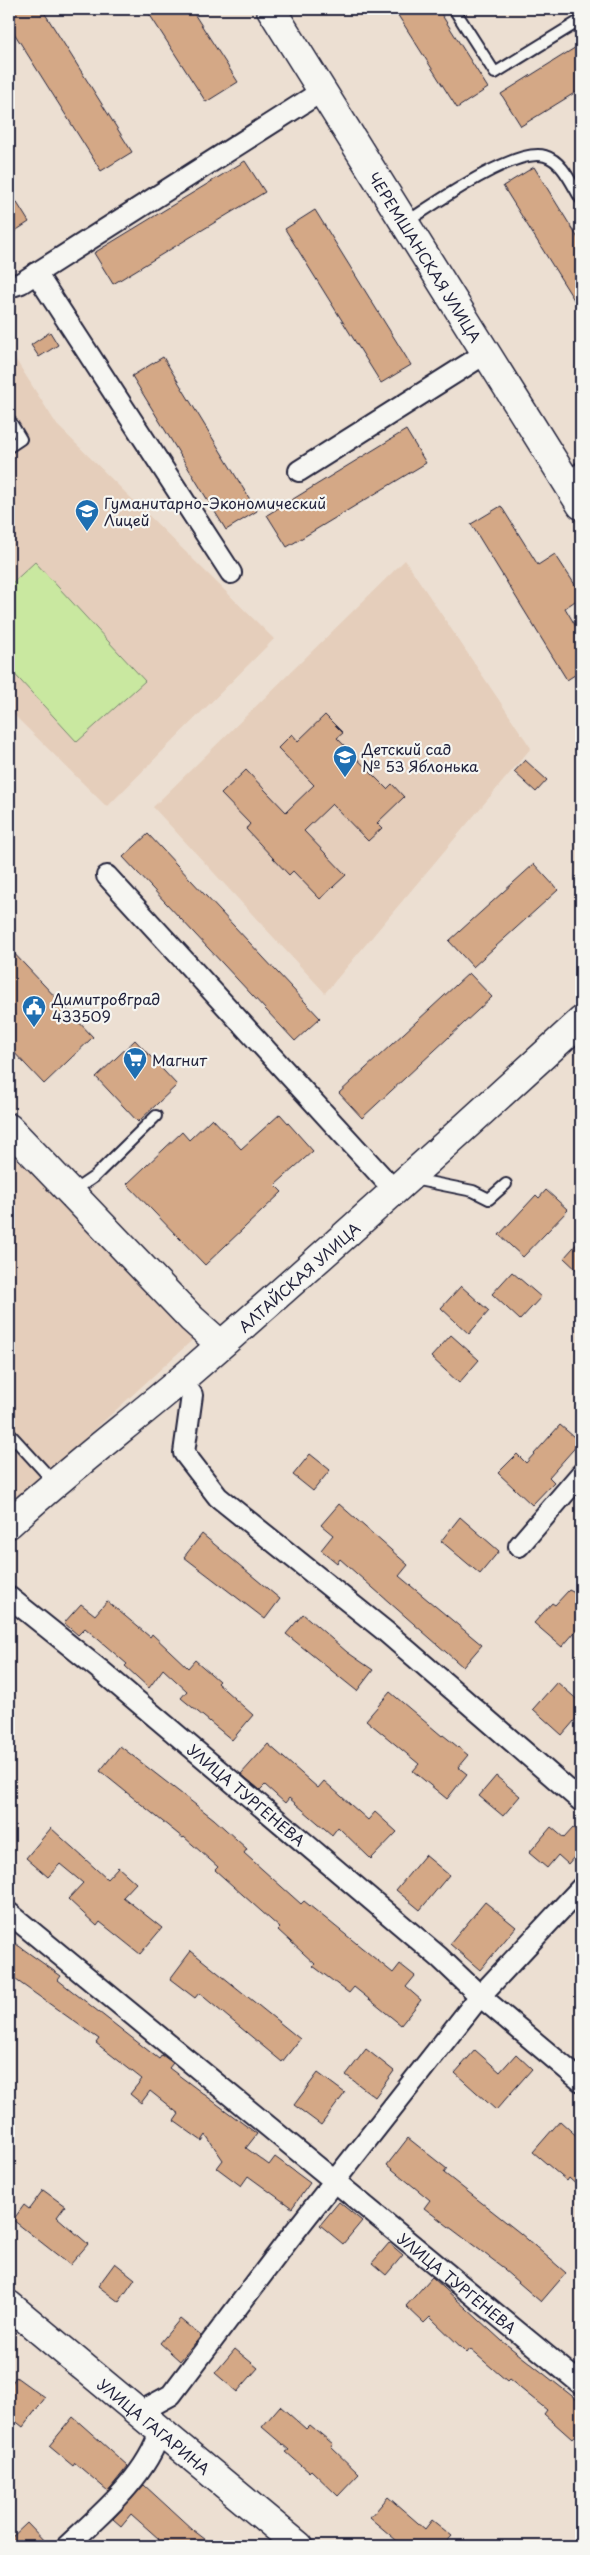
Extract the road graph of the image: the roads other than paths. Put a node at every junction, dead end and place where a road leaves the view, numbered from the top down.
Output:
1 (271, 9) edge
2 (454, 9) edge
3 (581, 20) edge
4 (322, 90) junction
5 (581, 199) edge
6 (404, 223) junction
7 (36, 273) junction
8 (9, 286) edge
9 (486, 353) junction
10 (9, 419) edge
11 (9, 447) edge
12 (299, 471) dead end
13 (573, 473) edge
14 (581, 505) edge
15 (231, 573) dead end
16 (108, 876) dead end
17 (581, 1021) edge
18 (156, 1116) dead end
19 (9, 1128) edge
20 (402, 1184) junction
21 (506, 1184) dead end
22 (71, 1192) junction
23 (220, 1344) junction
24 (181, 1379) junction
25 (9, 1433) edge
26 (581, 1474) edge
27 (54, 1483) junction
28 (9, 1524) edge
29 (519, 1546) dead end
30 (9, 1597) edge
31 (581, 1801) edge
32 (581, 1888) edge
33 (9, 1913) edge
34 (480, 1996) junction
35 (581, 2081) edge
36 (335, 2180) junction
37 (9, 2305) edge
38 (581, 2384) edge
39 (138, 2413) junction
40 (160, 2431) junction
41 (67, 2546) edge
42 (299, 2546) edge

1 - 4 main road, ЧЕРЕМШАНСКАЯ УЛИЦА
2 - 3 lane
4 - 6 main road, ЧЕРЕМШАНСКАЯ УЛИЦА
4 - 7 street
5 - 6 lane
6 - 9 main road, ЧЕРЕМШАНСКАЯ УЛИЦА
7 - 8 street
7 - 15 street
9 - 12 street
9 - 13 main road, ЧЕРЕМШАНСКАЯ УЛИЦА
10 - 11 lane
13 - 14 main road, ЧЕРЕМШАНСКАЯ УЛИЦА
16 - 20 street
17 - 20 main road, АЛТАЙСКАЯ УЛИЦА
18 - 22 lane
19 - 22 main road
20 - 21 lane
20 - 23 main road, АЛТАЙСКАЯ УЛИЦА
22 - 23 main road
23 - 24 main road, АЛТАЙСКАЯ УЛИЦА
24 - 27 main road, АЛТАЙСКАЯ УЛИЦА
24 - 31 street
25 - 27 lane
26 - 29 street
27 - 28 main road, АЛТАЙСКАЯ УЛИЦА
30 - 34 street, УЛИЦА ТУРГЕНЕВА
32 - 34 street
33 - 36 street, УЛИЦА ТУРГЕНЕВА
34 - 35 street, УЛИЦА ТУРГЕНЕВА
34 - 36 street
36 - 38 street, УЛИЦА ТУРГЕНЕВА
36 - 39 street
37 - 39 main road, УЛИЦА ГАГАРИНА
39 - 40 main road, УЛИЦА ГАГАРИНА
40 - 41 street
40 - 42 main road, УЛИЦА ГАГАРИНА

